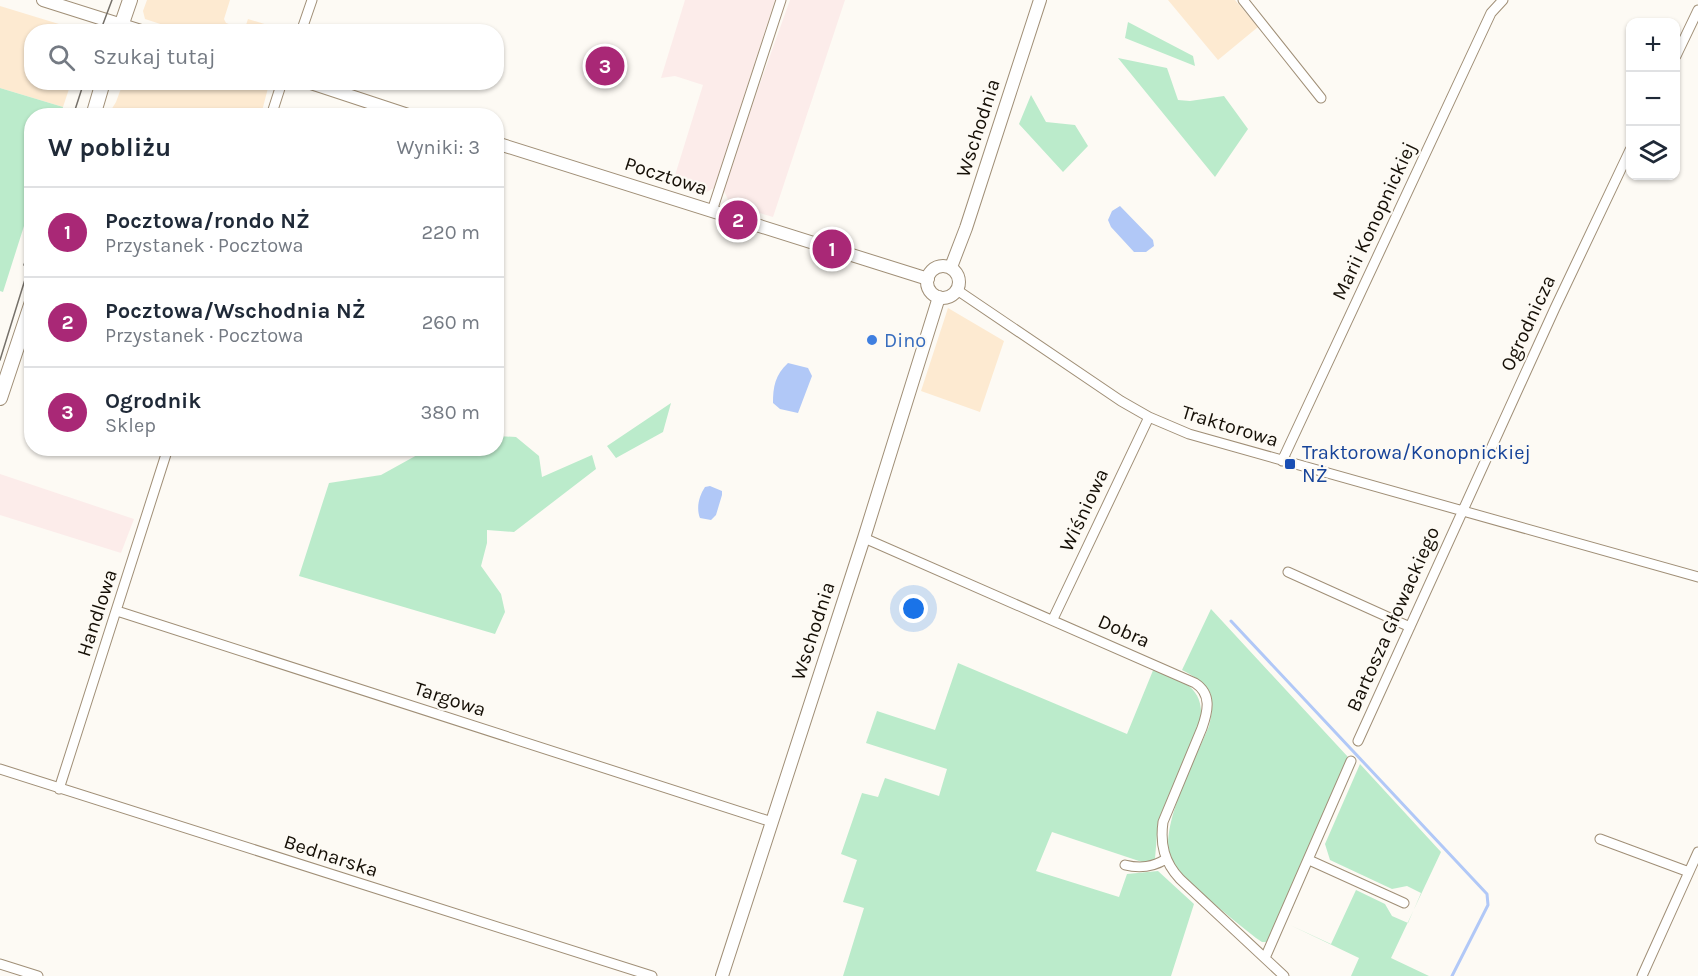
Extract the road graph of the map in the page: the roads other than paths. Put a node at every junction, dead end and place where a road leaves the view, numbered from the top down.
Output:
1 (43, 0) edge
2 (129, 0) edge
3 (312, 0) edge
4 (781, 0) edge
5 (1040, 0) edge
6 (1243, 0) edge
7 (1503, 0) edge
8 (1698, 10) edge
9 (110, 24) edge
10 (122, 24) edge
11 (304, 24) edge
12 (1680, 48) edge
13 (101, 90) edge
14 (279, 90) edge
15 (332, 90) edge
16 (1321, 98) dead end
17 (95, 108) edge
18 (274, 108) edge
19 (387, 108) edge
20 (504, 146) edge
21 (1626, 158) edge
22 (712, 211) junction
23 (951, 267) junction
24 (928, 279) junction
25 (957, 290) junction
26 (939, 297) junction
27 (24, 324) edge
28 (1, 388) edge
29 (1149, 417) junction
30 (165, 456) edge
31 (1282, 461) junction
32 (1461, 512) junction
33 (864, 538) junction
34 (1288, 572) dead end
35 (1698, 578) edge
36 (117, 611) junction
37 (1053, 619) junction
38 (1410, 627) junction
39 (1358, 741) dead end
40 (1351, 760) dead end
41 (0, 769) edge
42 (59, 789) junction
43 (772, 822) junction
44 (1600, 839) dead end
45 (1698, 852) edge
46 (1166, 859) junction
47 (1309, 860) junction
48 (1125, 865) dead end
49 (1689, 872) junction
50 (1404, 903) dead end
51 (1264, 958) junction
52 (0, 965) edge
53 (38, 976) edge
54 (652, 976) edge
55 (722, 976) edge
56 (1284, 976) edge
57 (1642, 976) edge

1 - 9 street
2 - 10 main road
3 - 11 street
4 - 22 street
5 - 23 street, Wschodnia
6 - 16 street
7 - 31 street, Marii Konopnickiej
8 - 12 street
13 - 17 main road
14 - 18 street
15 - 19 street
20 - 22 street, Pocztowa
21 - 32 street, Ogrodnicza
22 - 24 street, Pocztowa
23 - 24 street
23 - 25 street
24 - 26 street
25 - 26 street
25 - 29 street, Traktorowa
26 - 33 street, Wschodnia
27 - 28 main road
29 - 31 street, Traktorowa
29 - 37 street, Wiśniowa
30 - 36 street, Handlowa
31 - 32 street, Traktorowa
32 - 35 street, Traktorowa
32 - 38 street, Bartosza Głowackiego
33 - 37 street, Dobra
33 - 43 street, Wschodnia
34 - 38 street
36 - 42 street, Handlowa
36 - 43 street, Targowa
37 - 46 street, Dobra
38 - 39 street, Bartosza Głowackiego
40 - 47 street
41 - 42 street, Bednarska
42 - 54 street, Bednarska
43 - 55 street, Wschodnia
44 - 49 street
45 - 49 street
46 - 48 street
46 - 51 street
47 - 50 street
47 - 51 street
49 - 57 street
51 - 56 street
52 - 53 street

